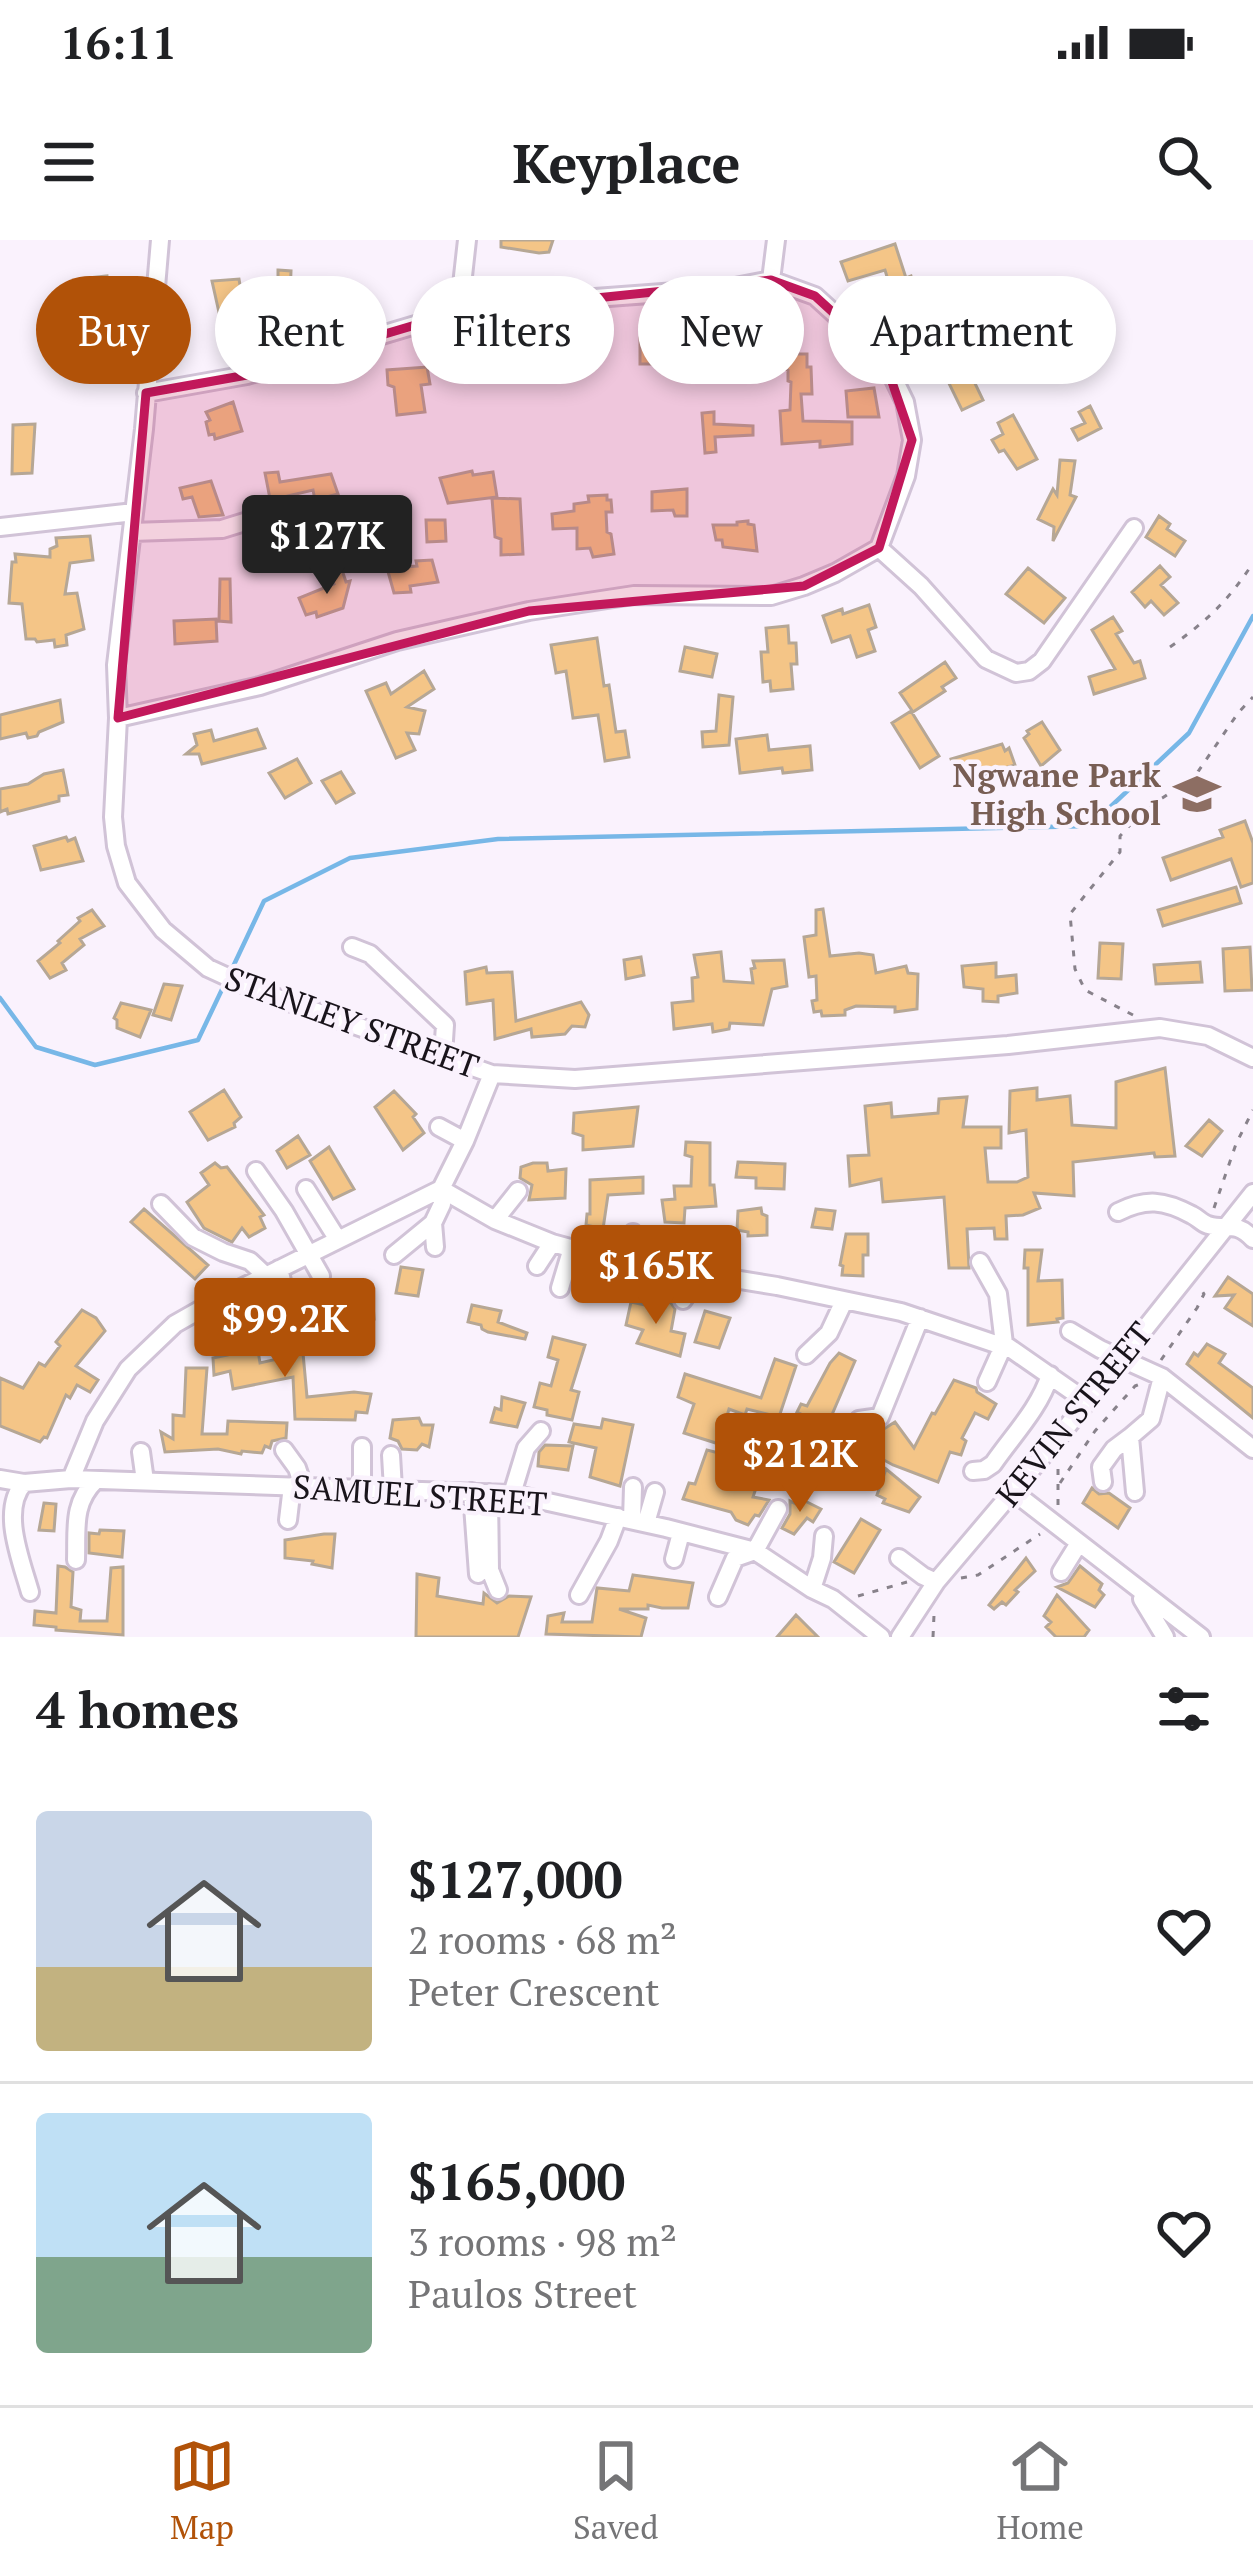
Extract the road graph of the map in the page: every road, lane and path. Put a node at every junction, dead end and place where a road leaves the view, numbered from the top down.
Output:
1 (160, 240) edge
2 (467, 240) edge
3 (776, 240) edge
4 (463, 276) edge
5 (772, 276) edge
6 (804, 292) edge
7 (411, 326) edge
8 (146, 393) junction
9 (134, 512) junction
10 (251, 520) dead end
11 (0, 527) edge
12 (1134, 528) dead end
13 (132, 532) junction
14 (879, 548) junction
15 (1253, 563) edge
16 (1170, 647) dead end
17 (1253, 697) edge
18 (118, 718) junction
19 (352, 947) dead end
20 (1160, 1028) junction
21 (443, 1054) junction
22 (1253, 1058) edge
23 (492, 1074) junction
24 (1253, 1110) edge
25 (439, 1127) dead end
26 (465, 1141) junction
27 (256, 1172) dead end
28 (441, 1189) junction
29 (306, 1190) dead end
30 (518, 1191) dead end
31 (1253, 1193) edge
32 (161, 1204) dead end
33 (1118, 1211) dead end
34 (495, 1220) junction
35 (434, 1223) junction
36 (1218, 1225) junction
37 (633, 1233) dead end
38 (1253, 1239) edge
39 (338, 1240) junction
40 (552, 1243) junction
41 (435, 1247) dead end
42 (572, 1248) junction
43 (309, 1254) junction
44 (394, 1255) dead end
45 (633, 1262) junction
46 (980, 1262) dead end
47 (537, 1266) dead end
48 (1191, 1271) junction
49 (272, 1272) junction
50 (701, 1274) junction
51 (321, 1276) dead end
52 (560, 1288) dead end
53 (286, 1292) dead end
54 (682, 1300) dead end
55 (844, 1300) junction
56 (920, 1318) junction
57 (1070, 1331) dead end
58 (1004, 1344) junction
59 (806, 1355) dead end
60 (1120, 1358) junction
61 (1050, 1375) junction
62 (1162, 1377) junction
63 (987, 1382) dead end
64 (1086, 1401) junction
65 (859, 1420) dead end
66 (541, 1431) dead end
67 (1130, 1437) junction
68 (362, 1447) dead end
69 (1253, 1449) edge
70 (284, 1450) dead end
71 (141, 1452) dead end
72 (392, 1455) dead end
73 (973, 1471) dead end
74 (0, 1479) edge
75 (71, 1479) junction
76 (96, 1480) junction
77 (145, 1481) junction
78 (1103, 1482) dead end
79 (24, 1483) junction
80 (1058, 1484) dead end
81 (297, 1486) junction
82 (633, 1487) dead end
83 (362, 1488) junction
84 (393, 1489) junction
85 (1011, 1490) junction
86 (655, 1492) dead end
87 (1135, 1492) dead end
88 (480, 1493) junction
89 (512, 1495) junction
90 (778, 1509) dead end
91 (288, 1520) dead end
92 (632, 1520) junction
93 (1057, 1526) junction
94 (681, 1533) junction
95 (824, 1536) dead end
96 (1079, 1543) junction
97 (755, 1551) junction
98 (898, 1558) dead end
99 (674, 1559) dead end
100 (76, 1560) dead end
101 (1061, 1572) dead end
102 (478, 1574) dead end
103 (929, 1579) junction
104 (1135, 1588) junction
105 (812, 1589) junction
106 (498, 1591) dead end
107 (30, 1592) dead end
108 (579, 1594) dead end
109 (718, 1597) dead end
110 (833, 1600) junction
111 (881, 1637) edge
112 (900, 1637) edge
113 (1165, 1637) edge
114 (1201, 1637) edge

1 - 8 street, STANLEY STREET
2 - 4 street
3 - 5 street
6 - 14 street
7 - 8 street
8 - 9 street, STANLEY STREET
9 - 11 street
9 - 13 street, STANLEY STREET
10 - 13 street
12 - 14 street
13 - 18 street, STANLEY STREET
14 - 18 street
15 - 16 path
17 - 20 path
18 - 21 street, STANLEY STREET
19 - 21 street
20 - 22 street, STANLEY STREET
20 - 23 street, STANLEY STREET
21 - 23 street, STANLEY STREET
23 - 26 street
24 - 36 path
25 - 26 street
26 - 28 street
27 - 43 street
28 - 34 street
28 - 35 street
28 - 39 street
29 - 39 street
30 - 34 street
31 - 36 street, KEVIN STREET
32 - 49 street
33 - 36 street
34 - 40 street
35 - 41 street
35 - 44 street
36 - 38 street
36 - 48 street, KEVIN STREET
37 - 45 street
39 - 43 street
40 - 42 street
40 - 47 street
42 - 45 street
42 - 52 street
43 - 49 street
43 - 51 street
45 - 50 street
46 - 58 street
48 - 60 street, KEVIN STREET
48 - 62 path
49 - 53 street
49 - 75 street
50 - 54 street
50 - 55 street
55 - 56 street
55 - 59 street
56 - 58 street
56 - 65 street
57 - 60 street
58 - 61 street
58 - 63 street
60 - 62 street
60 - 64 street, KEVIN STREET
61 - 64 street
61 - 73 street
62 - 67 street
62 - 69 street
62 - 80 path
64 - 85 street, KEVIN STREET
66 - 89 street
67 - 78 street
67 - 87 street
68 - 83 street
70 - 81 street
71 - 77 street
72 - 84 street
74 - 79 street, SAMUEL STREET
75 - 76 street, SAMUEL STREET
75 - 79 street, SAMUEL STREET
76 - 77 street, SAMUEL STREET
76 - 100 street
77 - 81 street, SAMUEL STREET
79 - 107 street
81 - 83 street, SAMUEL STREET
81 - 91 street
82 - 92 street
83 - 84 street, SAMUEL STREET
84 - 88 street, SAMUEL STREET
85 - 93 street
85 - 103 street, KEVIN STREET
86 - 92 street
88 - 89 street, SAMUEL STREET
88 - 102 street
88 - 106 street
89 - 92 street, SAMUEL STREET
90 - 97 street
92 - 94 street, SAMUEL STREET
92 - 108 street
93 - 96 street
93 - 103 path
94 - 97 street, SAMUEL STREET
94 - 99 street
95 - 105 street
96 - 101 street
96 - 104 street
97 - 105 street, SAMUEL STREET
97 - 109 street
98 - 103 street
103 - 110 path
103 - 112 street, KEVIN STREET
104 - 113 street
104 - 114 street
105 - 110 street, SAMUEL STREET
110 - 111 street, SAMUEL STREET

